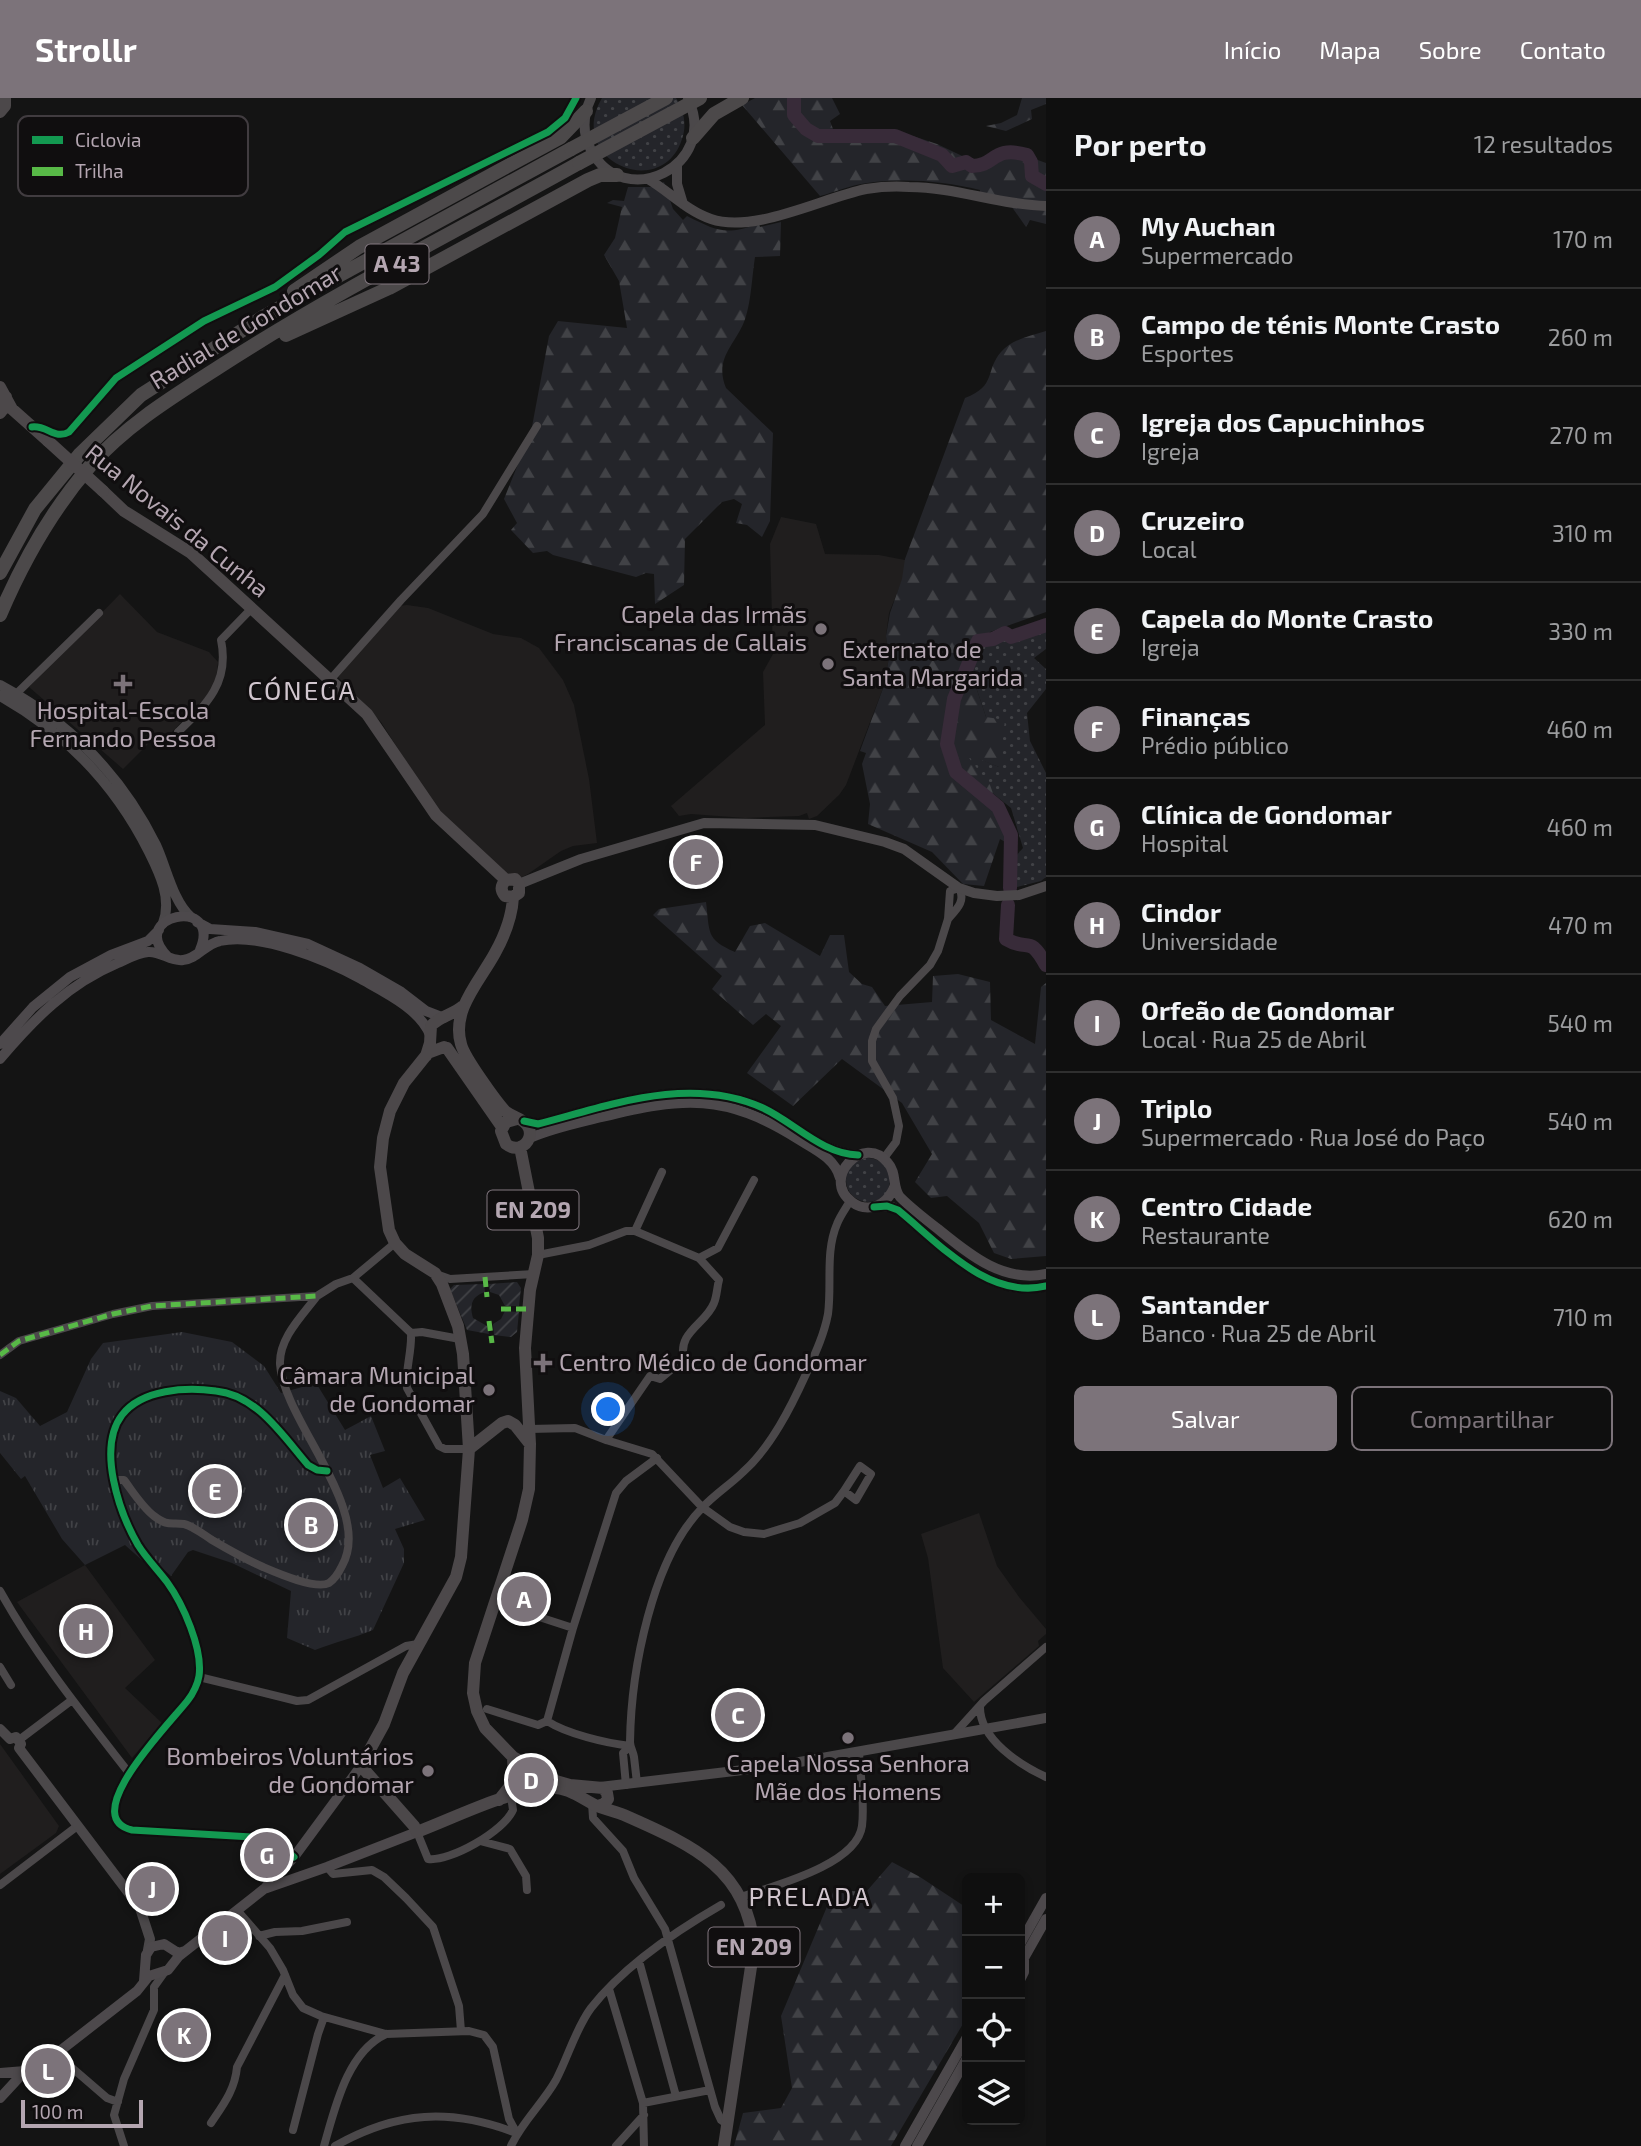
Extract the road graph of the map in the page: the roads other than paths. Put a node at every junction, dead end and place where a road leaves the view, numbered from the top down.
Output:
1 (576, 98) edge
2 (666, 98) edge
3 (688, 98) edge
4 (700, 98) edge
5 (741, 98) edge
6 (588, 104) edge
7 (693, 138) junction
8 (677, 165) junction
9 (617, 175) junction
10 (648, 179) junction
11 (683, 205) junction
12 (1046, 206) edge
13 (263, 317) junction
14 (217, 368) junction
15 (2, 390) edge
16 (0, 413) edge
17 (18, 415) junction
18 (537, 426) dead end
19 (32, 427) junction
20 (0, 573) edge
21 (252, 608) junction
22 (99, 612) dead end
23 (0, 615) edge
24 (330, 680) junction
25 (0, 685) edge
26 (16, 694) junction
27 (0, 696) edge
28 (180, 740) dead end
29 (506, 880) junction
30 (519, 884) junction
31 (1046, 886) edge
32 (959, 888) junction
33 (513, 897) junction
34 (948, 919) junction
35 (194, 920) junction
36 (161, 927) junction
37 (200, 950) junction
38 (168, 957) junction
39 (464, 1004) junction
40 (444, 1018) junction
41 (459, 1033) junction
42 (430, 1035) junction
43 (0, 1044) edge
44 (445, 1047) junction
45 (425, 1056) junction
46 (0, 1059) edge
47 (521, 1120) junction
48 (502, 1127) junction
49 (530, 1138) junction
50 (520, 1147) junction
51 (858, 1155) junction
52 (884, 1158) junction
53 (662, 1172) dead end
54 (754, 1180) dead end
55 (841, 1180) junction
56 (895, 1185) junction
57 (850, 1201) junction
58 (874, 1207) junction
59 (635, 1231) junction
60 (395, 1243) junction
61 (538, 1255) junction
62 (698, 1258) junction
63 (435, 1273) junction
64 (534, 1274) junction
65 (1046, 1274) edge
66 (353, 1278) junction
67 (1046, 1286) edge
68 (317, 1296) junction
69 (411, 1333) junction
70 (460, 1339) junction
71 (0, 1355) edge
72 (529, 1429) junction
73 (606, 1440) junction
74 (530, 1444) junction
75 (469, 1449) junction
76 (657, 1458) junction
77 (327, 1471) junction
78 (115, 1480) junction
79 (844, 1491) dead end
80 (702, 1507) junction
81 (0, 1591) edge
82 (496, 1603) junction
83 (573, 1628) junction
84 (418, 1644) junction
85 (1046, 1647) edge
86 (0, 1667) edge
87 (199, 1677) junction
88 (12, 1685) dead end
89 (72, 1700) junction
90 (980, 1706) junction
91 (487, 1709) dead end
92 (1046, 1718) edge
93 (547, 1721) junction
94 (987, 1728) junction
95 (0, 1729) edge
96 (956, 1733) junction
97 (16, 1742) junction
98 (630, 1745) junction
99 (859, 1751) junction
100 (513, 1757) junction
101 (361, 1766) junction
102 (129, 1773) junction
103 (1046, 1777) edge
104 (632, 1784) junction
105 (599, 1797) junction
106 (505, 1798) junction
107 (76, 1826) junction
108 (417, 1832) junction
109 (480, 1841) junction
110 (294, 1857) junction
111 (327, 1867) junction
112 (284, 1869) junction
113 (291, 1880) junction
114 (0, 1885) edge
115 (264, 1889) junction
116 (527, 1889) dead end
117 (741, 1897) junction
118 (1046, 1898) edge
119 (721, 1905) dead end
120 (237, 1910) junction
121 (1046, 1919) edge
122 (145, 1920) junction
123 (347, 1922) dead end
124 (260, 1936) junction
125 (1025, 1936) edge
126 (668, 1938) junction
127 (169, 1947) junction
128 (188, 1949) junction
129 (147, 1956) junction
130 (1025, 1956) edge
131 (639, 1961) junction
132 (167, 1968) junction
133 (285, 1975) junction
134 (144, 1982) junction
135 (609, 1989) junction
136 (324, 2017) junction
137 (461, 2031) junction
138 (386, 2035) junction
139 (962, 2046) edge
140 (56, 2054) junction
141 (965, 2062) edge
142 (24, 2071) junction
143 (0, 2073) edge
144 (711, 2093) junction
145 (1, 2094) edge
146 (676, 2096) junction
147 (118, 2102) junction
148 (643, 2103) junction
149 (731, 2106) junction
150 (644, 2115) junction
151 (211, 2123) dead end
152 (728, 2124) junction
153 (293, 2130) dead end
154 (517, 2133) junction
155 (124, 2146) edge
156 (324, 2146) edge
157 (335, 2146) edge
158 (511, 2146) edge
159 (617, 2146) edge
160 (644, 2146) edge
161 (724, 2146) edge
162 (905, 2146) edge
163 (917, 2146) edge

1 - 19 street
2 - 13 highway, Radial de Gondomar / A 43, bridge
3 - 7 street
4 - 14 highway, Radial de Gondomar / A 43, bridge
5 - 7 highway
6 - 9 street
6 - 13 highway, A 43
7 - 8 street
8 - 10 street
8 - 11 street
9 - 10 street
9 - 14 highway, A 43
10 - 11 street
11 - 12 street
13 - 20 highway, Radial de Gondomar / A 43
14 - 23 highway, Radial de Gondomar / A 43
15 - 16 main road
15 - 17 main road
16 - 17 main road
17 - 19 main road, Rua Novais da Cunha
18 - 24 street
19 - 21 main road, Rua Novais da Cunha, bridge
21 - 24 main road, Rua Novais da Cunha
21 - 28 street
22 - 26 street
24 - 29 main road, Rua Novais da Cunha
25 - 26 street
26 - 35 street
27 - 36 street
29 - 30 main road
29 - 33 main road
30 - 32 street
30 - 33 main road
31 - 32 street
32 - 34 street
32 - 34 street
33 - 39 main road
34 - 52 street
35 - 36 main road
35 - 37 main road
35 - 40 main road
36 - 38 main road
36 - 43 main road
37 - 38 main road
37 - 42 main road
38 - 46 main road
39 - 40 main road
39 - 41 main road
40 - 41 main road
40 - 42 main road
41 - 44 main road
41 - 47 main road
42 - 44 main road
42 - 45 main road
44 - 45 main road
44 - 48 main road
45 - 60 main road
47 - 48 main road
47 - 49 main road
47 - 51 main road
48 - 50 main road
49 - 50 main road
49 - 55 main road
50 - 61 main road, EN 209
51 - 52 main road
51 - 55 main road
52 - 56 main road
53 - 59 street
54 - 62 street
55 - 57 main road
56 - 58 main road
56 - 65 main road
57 - 58 main road
57 - 80 street
58 - 67 main road
59 - 61 street
59 - 62 street
60 - 63 main road
60 - 66 street
61 - 64 main road, EN 209
62 - 73 street
63 - 64 street
63 - 70 main road
64 - 72 main road, EN 209
66 - 68 street
66 - 69 street
68 - 71 street
68 - 77 street
69 - 70 street
69 - 75 street
70 - 75 main road
72 - 73 street
72 - 74 main road, EN 209
73 - 76 street
74 - 75 main road
74 - 82 main road, EN 209
75 - 84 main road
76 - 80 street
76 - 83 street
77 - 78 street
77 - 78 street
78 - 87 street
79 - 80 street
80 - 98 street
81 - 89 street
82 - 83 street
82 - 100 main road, EN 209
83 - 93 street
84 - 87 street
84 - 101 main road
85 - 90 street
86 - 88 street
87 - 102 street
89 - 97 street
89 - 102 street
90 - 94 street
90 - 96 street
91 - 93 street
92 - 94 street
93 - 98 street
94 - 96 street
94 - 103 street
95 - 97 street
96 - 99 street
97 - 107 street
98 - 104 street
99 - 104 street
99 - 117 street
100 - 105 main road, EN 209
100 - 106 main road
101 - 108 main road
101 - 110 main road
102 - 110 street
104 - 105 street
105 - 106 main road
105 - 117 main road, EN 209
105 - 126 street
106 - 108 main road
106 - 109 street
107 - 114 street
107 - 122 street
108 - 109 street
108 - 111 main road
109 - 116 street
110 - 112 main road
111 - 113 main road
111 - 137 street
112 - 113 main road
112 - 115 main road
113 - 115 main road
115 - 120 main road
117 - 149 main road, EN 209
118 - 125 main road
119 - 126 street
120 - 124 street
120 - 128 main road
121 - 130 main road
122 - 127 street
122 - 129 street
123 - 124 street
124 - 133 street
126 - 131 street
126 - 144 street
127 - 128 main road
127 - 129 main road
127 - 132 main road
128 - 132 main road
129 - 132 main road
129 - 134 main road
131 - 135 street
131 - 146 street
132 - 134 main road
132 - 147 street
133 - 136 street
133 - 151 street
134 - 140 main road
135 - 148 street
135 - 154 street
136 - 138 street
136 - 153 street
137 - 138 street
137 - 154 street
138 - 156 street
139 - 162 main road
140 - 142 main road
140 - 147 street
141 - 163 main road
142 - 143 main road
142 - 145 main road
144 - 146 street
144 - 149 street
144 - 152 street
146 - 148 street
147 - 155 street
148 - 150 street
149 - 152 main road, EN 209
150 - 159 street
150 - 160 street
152 - 161 main road, EN 209
154 - 157 street
154 - 158 street

